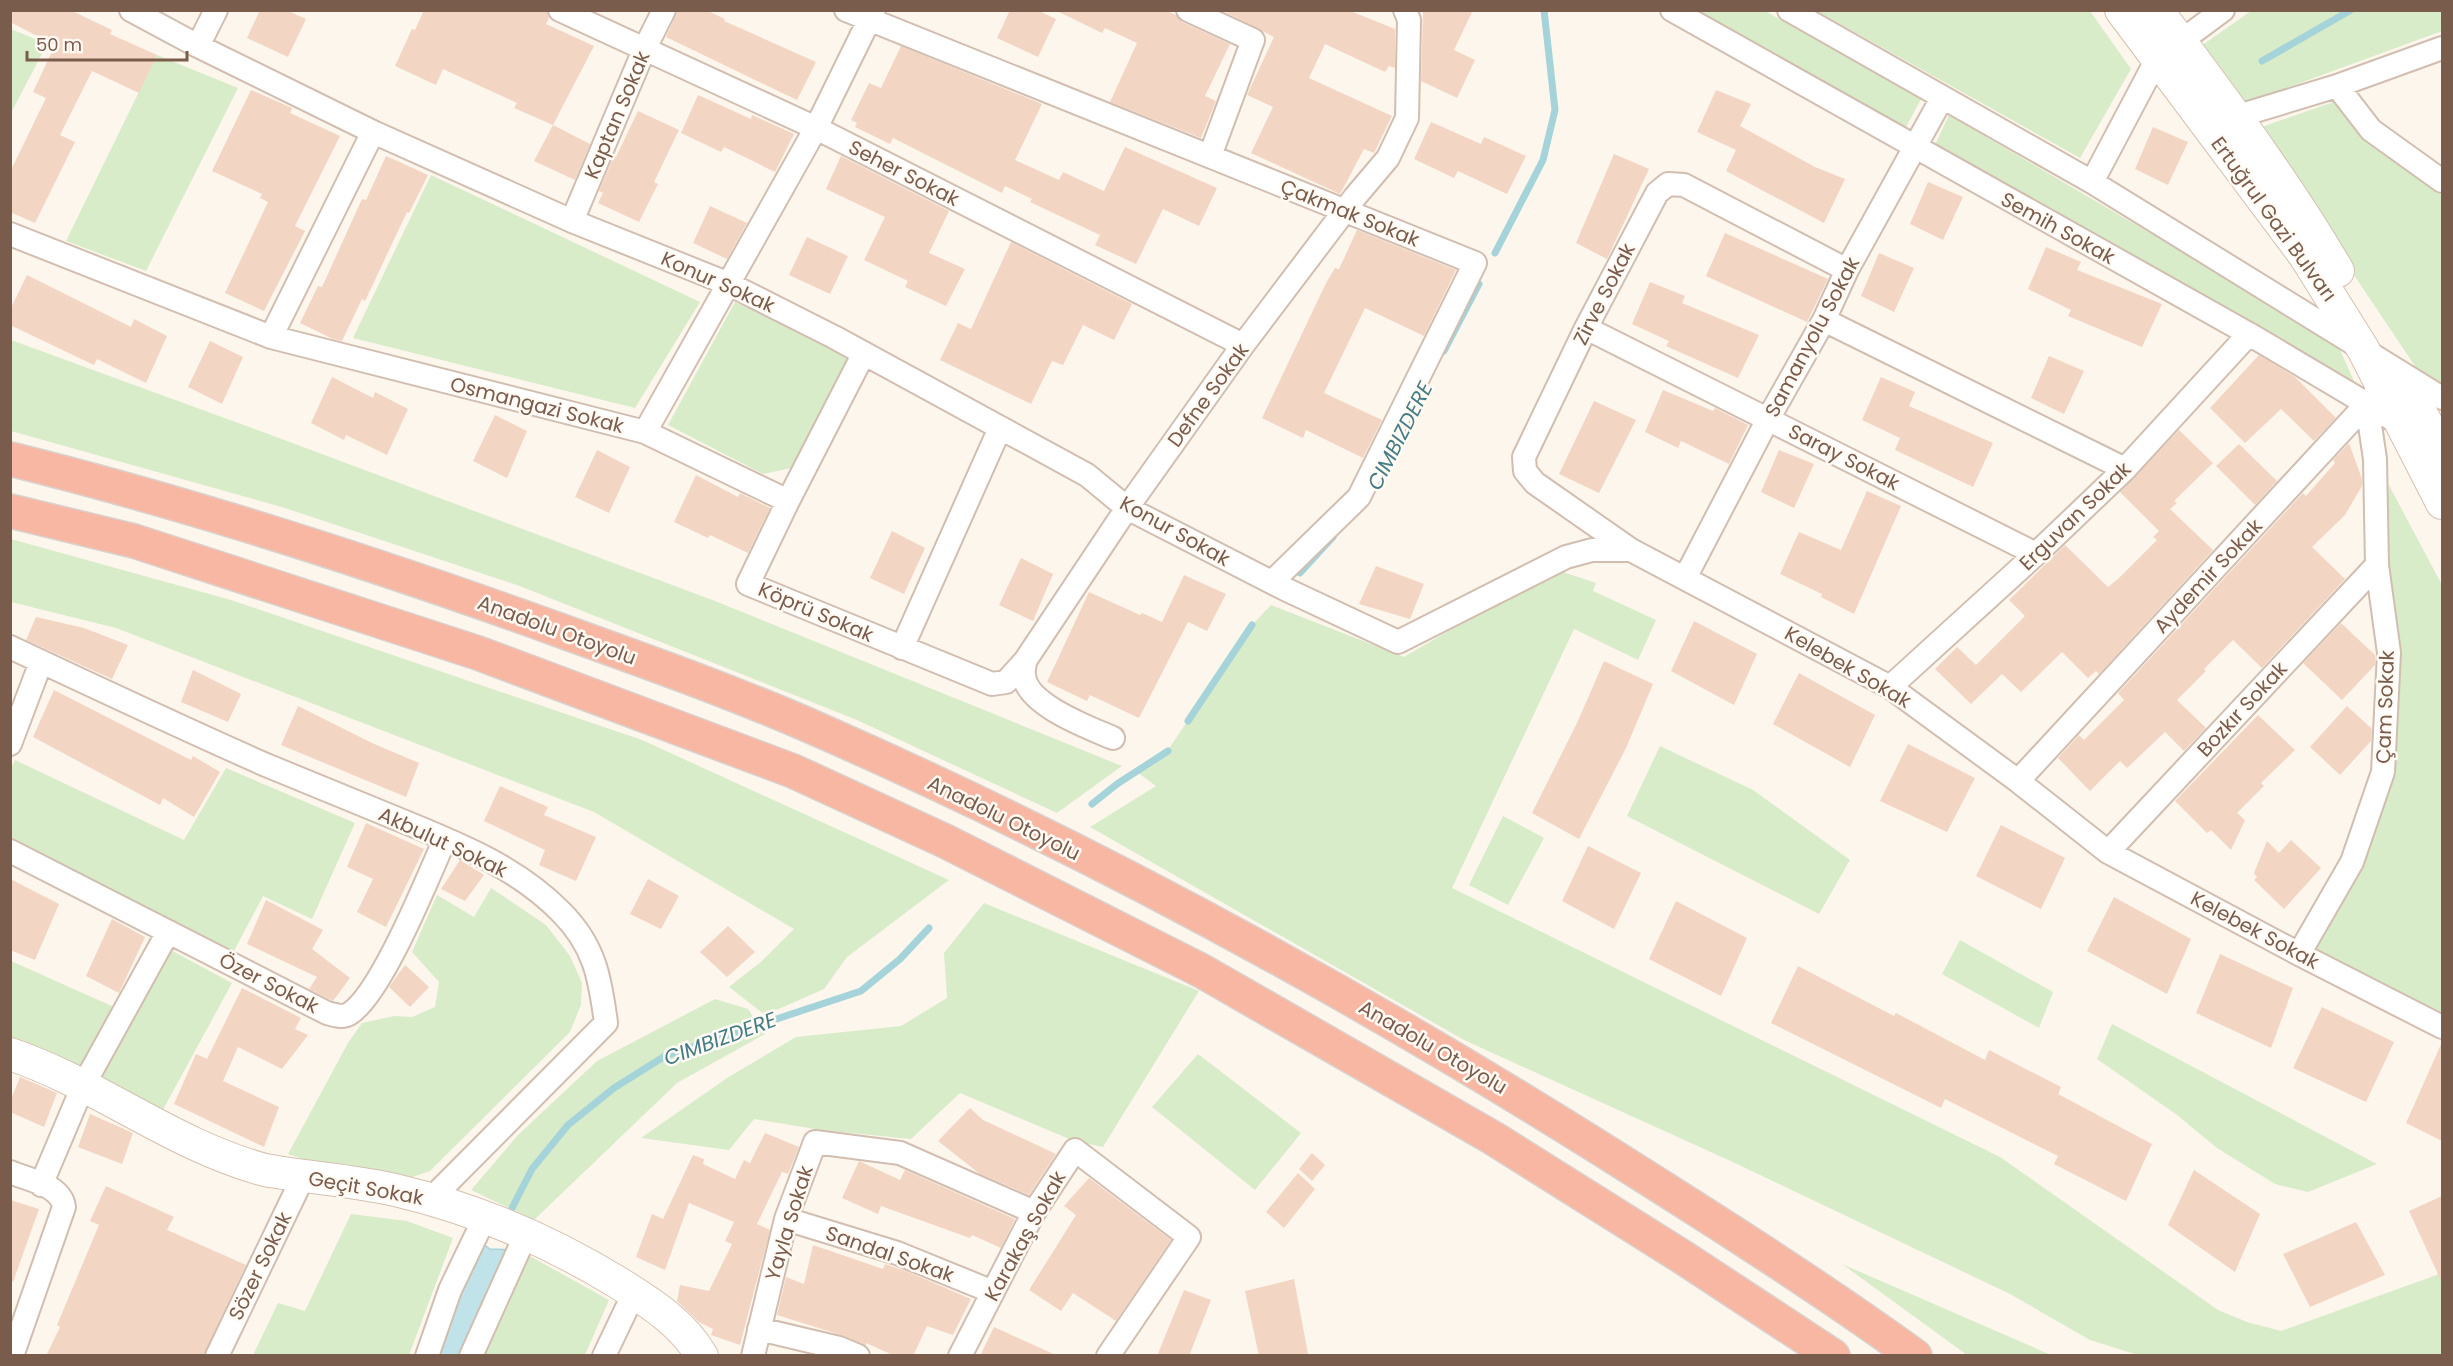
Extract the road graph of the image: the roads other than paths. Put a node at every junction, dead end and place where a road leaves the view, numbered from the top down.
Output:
1 (131, 10) edge
2 (216, 10) edge
3 (560, 10) edge
4 (664, 10) edge
5 (846, 10) edge
6 (1188, 10) edge
7 (1405, 10) edge
8 (1672, 10) edge
9 (1789, 10) edge
10 (2121, 10) edge
11 (2157, 10) edge
12 (2223, 10) edge
13 (871, 16) edge
14 (198, 46) junction
15 (2442, 48) edge
16 (644, 50) junction
17 (2168, 50) junction
18 (2337, 86) junction
19 (1942, 98) junction
20 (2235, 117) junction
21 (816, 128) junction
22 (373, 132) junction
23 (1915, 148) junction
24 (1210, 156) junction
25 (2442, 181) edge
26 (2092, 182) junction
27 (1344, 212) junction
28 (572, 221) junction
29 (10, 234) edge
30 (1847, 270) junction
31 (729, 284) junction
32 (1824, 320) junction
33 (1586, 328) junction
34 (2249, 334) junction
35 (270, 337) junction
36 (1243, 345) junction
37 (2363, 349) junction
38 (864, 354) junction
39 (2382, 386) junction
40 (2442, 398) edge
41 (1768, 419) junction
42 (2403, 426) junction
43 (1000, 428) junction
44 (645, 432) junction
45 (2442, 449) edge
46 (10, 459) edge
47 (2125, 469) junction
48 (788, 501) junction
49 (2442, 503) edge
50 (1126, 507) junction
51 (10, 511) edge
52 (1631, 550) junction
53 (2036, 554) junction
54 (2377, 565) junction
55 (1685, 578) junction
56 (1278, 586) junction
57 (10, 647) edge
58 (902, 648) junction
59 (1025, 661) junction
60 (41, 662) junction
61 (1890, 687) junction
62 (1113, 738) dead end
63 (10, 744) edge
64 (2018, 782) junction
65 (445, 839) junction
66 (10, 851) edge
67 (2108, 852) junction
68 (168, 932) junction
69 (2299, 954) junction
70 (2442, 1027) edge
71 (10, 1054) edge
72 (83, 1086) junction
73 (10, 1172) edge
74 (303, 1177) junction
75 (41, 1185) junction
76 (430, 1200) junction
77 (1034, 1212) junction
78 (485, 1217) junction
79 (786, 1219) junction
80 (526, 1234) junction
81 (993, 1292) junction
82 (634, 1293) junction
83 (759, 1329) junction
84 (12, 1356) edge
85 (217, 1356) edge
86 (427, 1356) edge
87 (471, 1356) edge
88 (604, 1356) edge
89 (702, 1356) edge
90 (753, 1356) edge
91 (858, 1356) edge
92 (960, 1356) edge
93 (1108, 1356) edge
94 (1833, 1356) edge
95 (1915, 1356) edge

1 - 14 street, Konur Sokak
2 - 14 street
3 - 16 street, Seher Sokak
4 - 16 street, Kaptan Sokak
5 - 13 street, Çakmak Sokak
6 - 24 street
7 - 27 street, Defne Sokak
8 - 23 street, Semih Sokak
9 - 19 street
10 - 17 main road, Ertuğrul Gazi Bulvarı
11 - 17 main road, Ertuğrul Gazi Bulvarı
12 - 17 street
13 - 21 street, Osmangazi Sokak
13 - 24 street, Çakmak Sokak
14 - 22 street, Konur Sokak
15 - 18 street
16 - 21 street, Seher Sokak
16 - 28 street, Kaptan Sokak
17 - 20 main road, Ertuğrul Gazi Bulvarı
17 - 26 street
17 - 37 main road, Ertuğrul Gazi Bulvarı
18 - 20 street
18 - 25 street
19 - 23 street, Samanyolu Sokak
19 - 26 street
20 - 39 main road, Ertuğrul Gazi Bulvarı
21 - 31 street, Osmangazi Sokak
21 - 36 street, Seher Sokak
22 - 28 street, Konur Sokak
22 - 35 street
23 - 30 street, Samanyolu Sokak
23 - 34 street, Semih Sokak
24 - 27 street, Çakmak Sokak
26 - 37 street
27 - 36 street, Defne Sokak
27 - 56 street, Çakmak Sokak
28 - 31 street, Konur Sokak
29 - 35 street, Osmangazi Sokak
30 - 32 street, Samanyolu Sokak
30 - 33 street, Zirve Sokak
31 - 38 street, Konur Sokak
31 - 44 street, Osmangazi Sokak
32 - 41 street, Samanyolu Sokak
32 - 47 street
33 - 41 street, Saray Sokak
33 - 52 street, Zirve Sokak
34 - 39 street, Semih Sokak
34 - 47 street, Erguvan Sokak
35 - 44 street, Osmangazi Sokak
36 - 50 street, Defne Sokak
37 - 39 main road, Ertuğrul Gazi Bulvarı
38 - 43 street, Konur Sokak
38 - 48 street
39 - 40 street, Semih Sokak
39 - 42 main road, Ertuğrul Gazi Bulvarı
39 - 45 main road, Ertuğrul Gazi Bulvarı
39 - 54 street, Çam Sokak
39 - 64 street, Aydemir Sokak
41 - 53 street, Saray Sokak
41 - 55 street, Samanyolu Sokak
42 - 45 street
42 - 49 main road, Ertuğrul Gazi Bulvarı
43 - 50 street, Konur Sokak
43 - 58 street
44 - 48 street
46 - 95 highway, Anadolu Otoyolu
47 - 53 street, Erguvan Sokak
48 - 58 street, Köprü Sokak
50 - 56 street, Konur Sokak
50 - 59 street, Defne Sokak
51 - 94 highway
52 - 55 street, Kelebek Sokak
52 - 56 street, Kelebek Sokak
53 - 61 street, Erguvan Sokak
54 - 67 street, Bozkır Sokak
54 - 69 street, Çam Sokak
55 - 61 street, Kelebek Sokak
57 - 60 street, Akbulut Sokak
58 - 59 street, Köprü Sokak
59 - 62 street
60 - 63 street
60 - 65 street, Akbulut Sokak
61 - 64 street, Kelebek Sokak
64 - 67 street, Kelebek Sokak
65 - 68 street, Özer Sokak
65 - 76 street, Akbulut Sokak
66 - 68 street, Özer Sokak
67 - 69 street, Kelebek Sokak
68 - 72 street
69 - 70 street, Kelebek Sokak
71 - 72 main road, Geçit Sokak
72 - 74 main road, Geçit Sokak
72 - 75 street
73 - 75 street
74 - 76 main road, Geçit Sokak
74 - 85 street, Sözer Sokak
75 - 84 street
76 - 78 main road, Geçit Sokak
77 - 79 street, Yayla Sokak
77 - 81 street, Karakaş Sokak
77 - 93 street, Karakaş Sokak
78 - 80 main road, Geçit Sokak
78 - 86 street
79 - 81 street, Sandal Sokak
79 - 83 street, Yayla Sokak
80 - 82 main road, Geçit Sokak
80 - 87 street
81 - 92 street, Karakaş Sokak
82 - 88 street
82 - 89 main road, Geçit Sokak
83 - 90 street, Yayla Sokak
83 - 91 street

